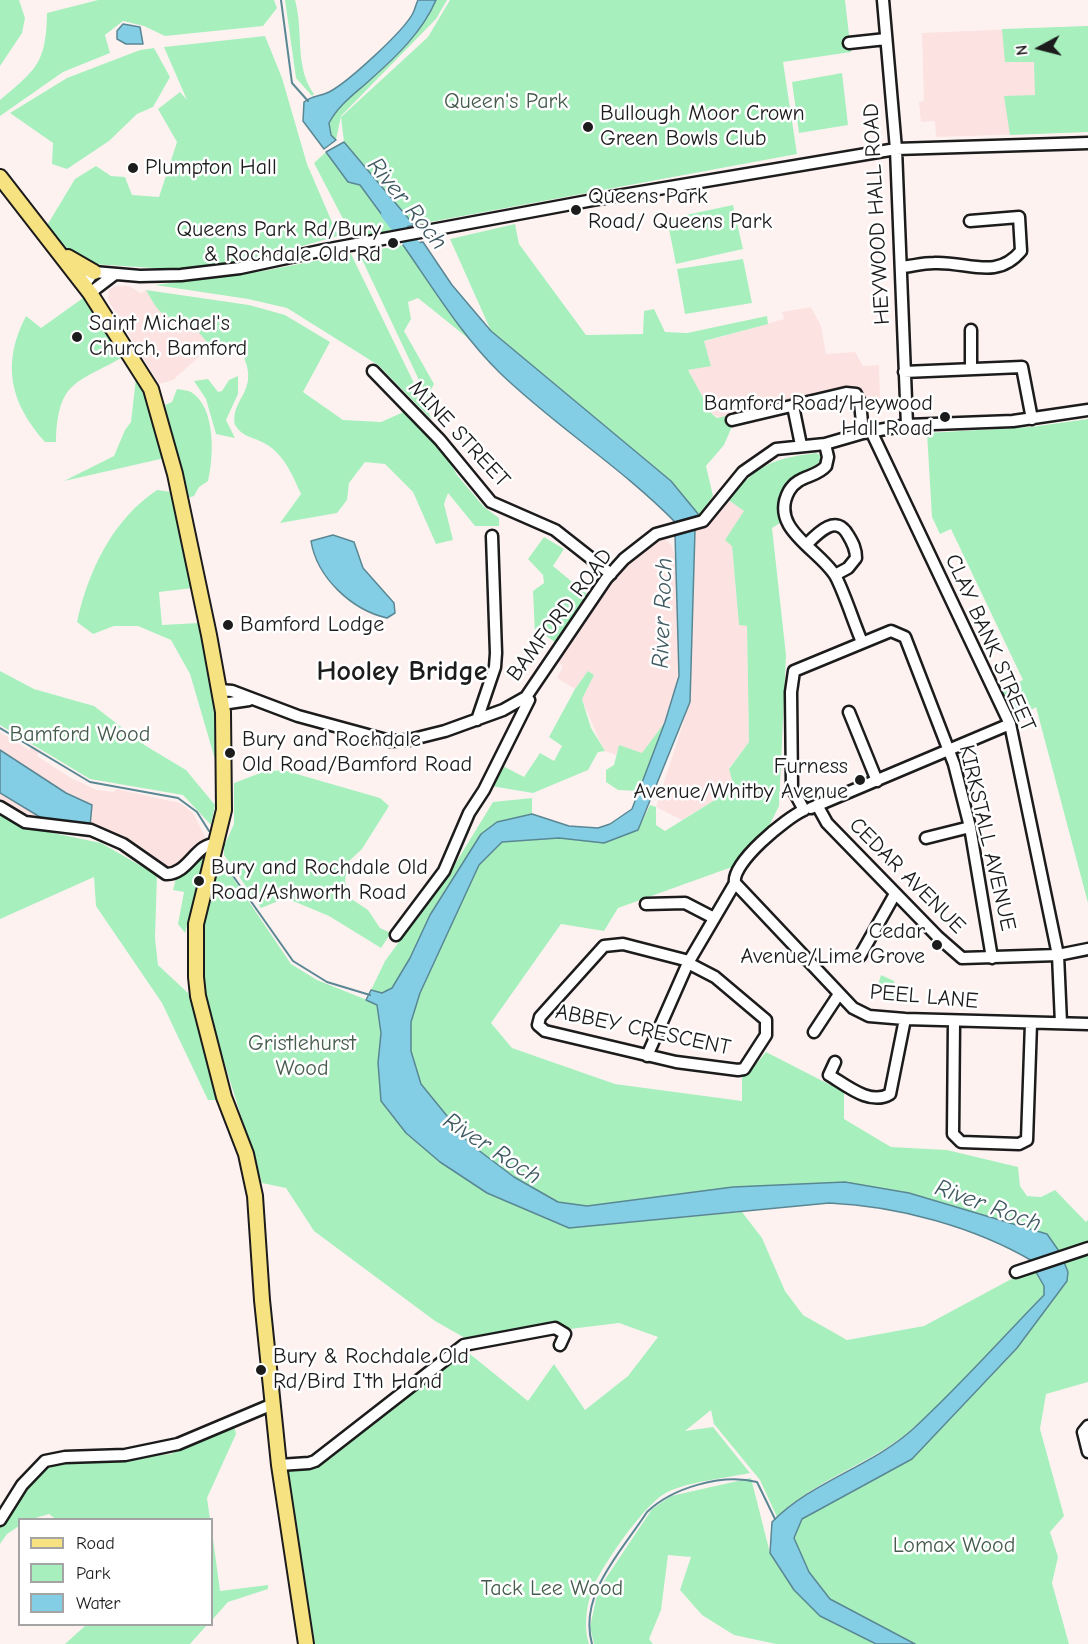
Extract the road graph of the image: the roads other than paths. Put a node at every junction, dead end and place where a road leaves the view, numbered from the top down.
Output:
1 (883, 0) edge
2 (886, 39) junction
3 (849, 43) dead end
4 (1088, 143) edge
5 (896, 149) junction
6 (1, 179) edge
7 (970, 221) dead end
8 (35, 224) junction
9 (902, 267) junction
10 (94, 272) junction
11 (115, 274) junction
12 (87, 289) junction
13 (970, 330) dead end
14 (971, 369) junction
15 (373, 371) dead end
16 (904, 372) junction
17 (793, 405) junction
18 (1088, 411) edge
19 (1032, 419) junction
20 (732, 420) dead end
21 (907, 425) junction
22 (867, 432) junction
23 (825, 444) junction
24 (801, 445) junction
25 (492, 536) dead end
26 (806, 545) junction
27 (610, 574) junction
28 (835, 576) junction
29 (862, 642) junction
30 (221, 697) junction
31 (526, 697) junction
32 (849, 712) dead end
33 (477, 720) junction
34 (1010, 724) junction
35 (950, 750) junction
36 (877, 781) junction
37 (817, 805) junction
38 (0, 807) edge
39 (804, 810) junction
40 (970, 827) junction
41 (926, 838) dead end
42 (217, 844) junction
43 (735, 883) junction
44 (895, 894) junction
45 (646, 904) dead end
46 (714, 918) junction
47 (396, 935) dead end
48 (1088, 949) edge
49 (1058, 955) junction
50 (860, 956) dead end
51 (992, 958) junction
52 (689, 962) junction
53 (839, 994) junction
54 (905, 1019) junction
55 (954, 1022) junction
56 (1031, 1023) junction
57 (1061, 1023) junction
58 (1088, 1024) edge
59 (814, 1032) dead end
60 (647, 1056) junction
61 (835, 1062) dead end
62 (1088, 1248) edge
63 (1016, 1272) dead end
64 (560, 1345) dead end
65 (273, 1404) junction
66 (1088, 1426) edge
67 (1088, 1452) edge
68 (279, 1465) junction
69 (0, 1520) edge
70 (306, 1644) edge

1 - 2 street, HEYWOOD HALL ROAD
2 - 3 street
2 - 5 street, HEYWOOD HALL ROAD
4 - 5 street
5 - 9 street, HEYWOOD HALL ROAD
5 - 11 street
6 - 8 main road
7 - 9 street
8 - 10 main road
8 - 12 main road
9 - 16 street, HEYWOOD HALL ROAD
10 - 11 street
10 - 12 street
11 - 12 street
12 - 30 main road
13 - 14 street
14 - 16 street
14 - 19 street
15 - 27 street, MINE STREET
16 - 21 street, HEYWOOD HALL ROAD
17 - 20 street
17 - 22 street, CLAY BANK STREET
17 - 24 street
18 - 19 street, BAMFORD ROAD
19 - 21 street, BAMFORD ROAD
21 - 22 street, BAMFORD ROAD
22 - 23 street, BAMFORD ROAD
22 - 34 street, CLAY BANK STREET
23 - 24 street, BAMFORD ROAD
23 - 26 street
24 - 27 street, BAMFORD ROAD
25 - 33 street
26 - 28 street
26 - 28 street
27 - 31 street, BAMFORD ROAD
28 - 29 street
29 - 35 street, KIRKSTALL AVENUE
29 - 39 street, KIRKSTALL AVENUE
30 - 33 street, BAMFORD ROAD
30 - 42 main road
31 - 33 street, BAMFORD ROAD
31 - 47 street
32 - 36 street
34 - 35 street
34 - 49 street, CLAY BANK STREET
35 - 36 street
35 - 40 street, KIRKSTALL AVENUE
36 - 37 street
37 - 39 street
37 - 44 street, CEDAR AVENUE
38 - 42 street
39 - 43 street
40 - 41 street
40 - 51 street, KIRKSTALL AVENUE
42 - 65 main road
43 - 46 street
43 - 53 street, PEEL LANE
44 - 50 street
44 - 51 street, CEDAR AVENUE
45 - 46 street
46 - 52 street
48 - 49 street, CEDAR AVENUE
49 - 51 street, CEDAR AVENUE
49 - 57 street, CLAY BANK STREET
52 - 60 street
52 - 60 street, ABBEY CRESCENT
52 - 60 street, ABBEY CRESCENT
53 - 54 street, PEEL LANE
53 - 59 street
54 - 55 street, PEEL LANE
54 - 61 street
55 - 56 street, PEEL LANE
55 - 56 street
56 - 57 street, PEEL LANE
57 - 58 street, PEEL LANE
62 - 63 street
64 - 68 street
65 - 68 main road
65 - 69 street
66 - 67 street
68 - 70 main road

